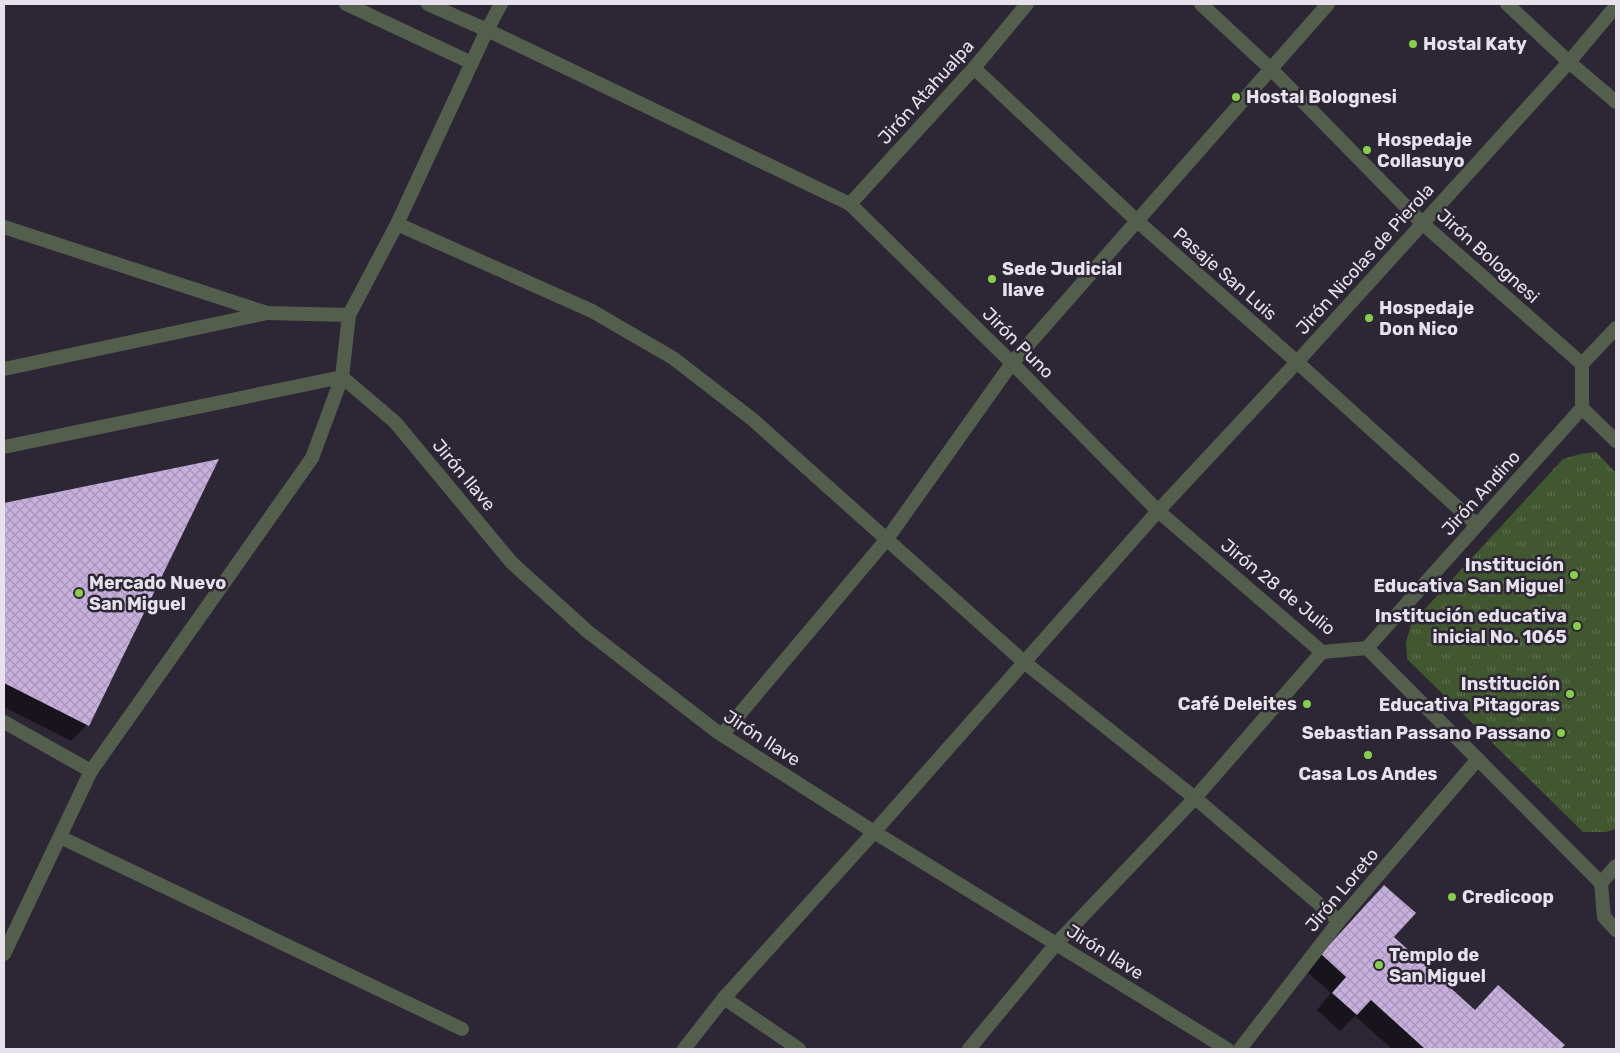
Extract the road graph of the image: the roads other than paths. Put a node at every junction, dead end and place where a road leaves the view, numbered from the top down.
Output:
1 (346, 4) edge
2 (428, 4) edge
3 (500, 4) edge
4 (1027, 4) edge
5 (1201, 4) edge
6 (1328, 4) edge
7 (1507, 4) edge
8 (1616, 6) edge
9 (487, 30) junction
10 (1569, 62) junction
11 (472, 63) junction
12 (974, 68) junction
13 (1272, 69) junction
14 (1616, 102) edge
15 (850, 204) junction
16 (1136, 220) junction
17 (1422, 223) junction
18 (397, 224) junction
19 (4, 227) edge
20 (267, 313) junction
21 (349, 315) junction
22 (1616, 328) edge
23 (1297, 362) junction
24 (1012, 363) junction
25 (1582, 364) junction
26 (4, 369) edge
27 (342, 377) junction
28 (1582, 408) junction
29 (1616, 441) edge
30 (4, 447) edge
31 (1158, 511) junction
32 (1477, 525) junction
33 (887, 539) junction
34 (1367, 648) junction
35 (1322, 652) junction
36 (1024, 662) junction
37 (4, 722) edge
38 (722, 735) junction
39 (1478, 759) junction
40 (92, 771) junction
41 (1195, 798) junction
42 (874, 832) junction
43 (60, 838) junction
44 (1616, 866) edge
45 (1601, 883) junction
46 (1338, 921) junction
47 (1616, 930) edge
48 (1056, 944) junction
49 (4, 954) edge
50 (724, 998) junction
51 (462, 1030) dead end
52 (684, 1049) edge
53 (799, 1049) edge
54 (968, 1049) edge
55 (1227, 1049) edge
56 (1240, 1049) edge

1 - 11 street
2 - 9 street, Jirón Puno
3 - 9 street
4 - 12 street, Jirón Atahualpa
5 - 13 street, Jirón Bolognesi
6 - 13 street
7 - 10 street
8 - 10 street, Jirón Nicolas de Pierola
9 - 11 street
9 - 15 street, Jirón Puno
10 - 14 street
10 - 17 street, Jirón Nicolas de Pierola
11 - 18 street
12 - 15 street, Jirón Atahualpa
12 - 16 street, Pasaje San Luis
13 - 16 street
13 - 17 street, Jirón Bolognesi
15 - 24 street, Jirón Puno
16 - 23 street, Pasaje San Luis
16 - 24 street
17 - 23 street, Jirón Nicolas de Pierola
17 - 25 street, Jirón Bolognesi
18 - 21 street
18 - 33 street
19 - 20 street
20 - 21 street
20 - 26 street
21 - 27 street
22 - 25 street
23 - 31 street, Jirón Nicolas de Pierola
23 - 32 street, Pasaje San Luis
24 - 31 street, Jirón Puno
24 - 33 street
25 - 28 street
27 - 30 street
27 - 38 street, Jirón Ilave
27 - 40 street
28 - 29 street
28 - 32 street, Jirón Andino
31 - 35 street, Jirón 28 de Julio
31 - 36 street, Jirón Nicolas de Pierola
32 - 34 street, Jirón Andino
33 - 36 street
33 - 38 street
34 - 35 street, Jirón 28 de Julio
34 - 39 street
35 - 41 street
36 - 41 street
36 - 42 street, Jirón Nicolas de Pierola
37 - 40 street
38 - 42 street, Jirón Ilave
39 - 45 street
39 - 46 street, Jirón Loreto
40 - 43 street
41 - 46 street
41 - 48 street
42 - 48 street, Jirón Ilave
42 - 50 street, Jirón Nicolas de Pierola
43 - 49 street
43 - 51 street
44 - 45 street
45 - 47 street
46 - 56 street, Jirón Loreto
48 - 54 street
48 - 55 street, Jirón Ilave
50 - 52 street, Jirón Nicolas de Pierola
50 - 53 street

